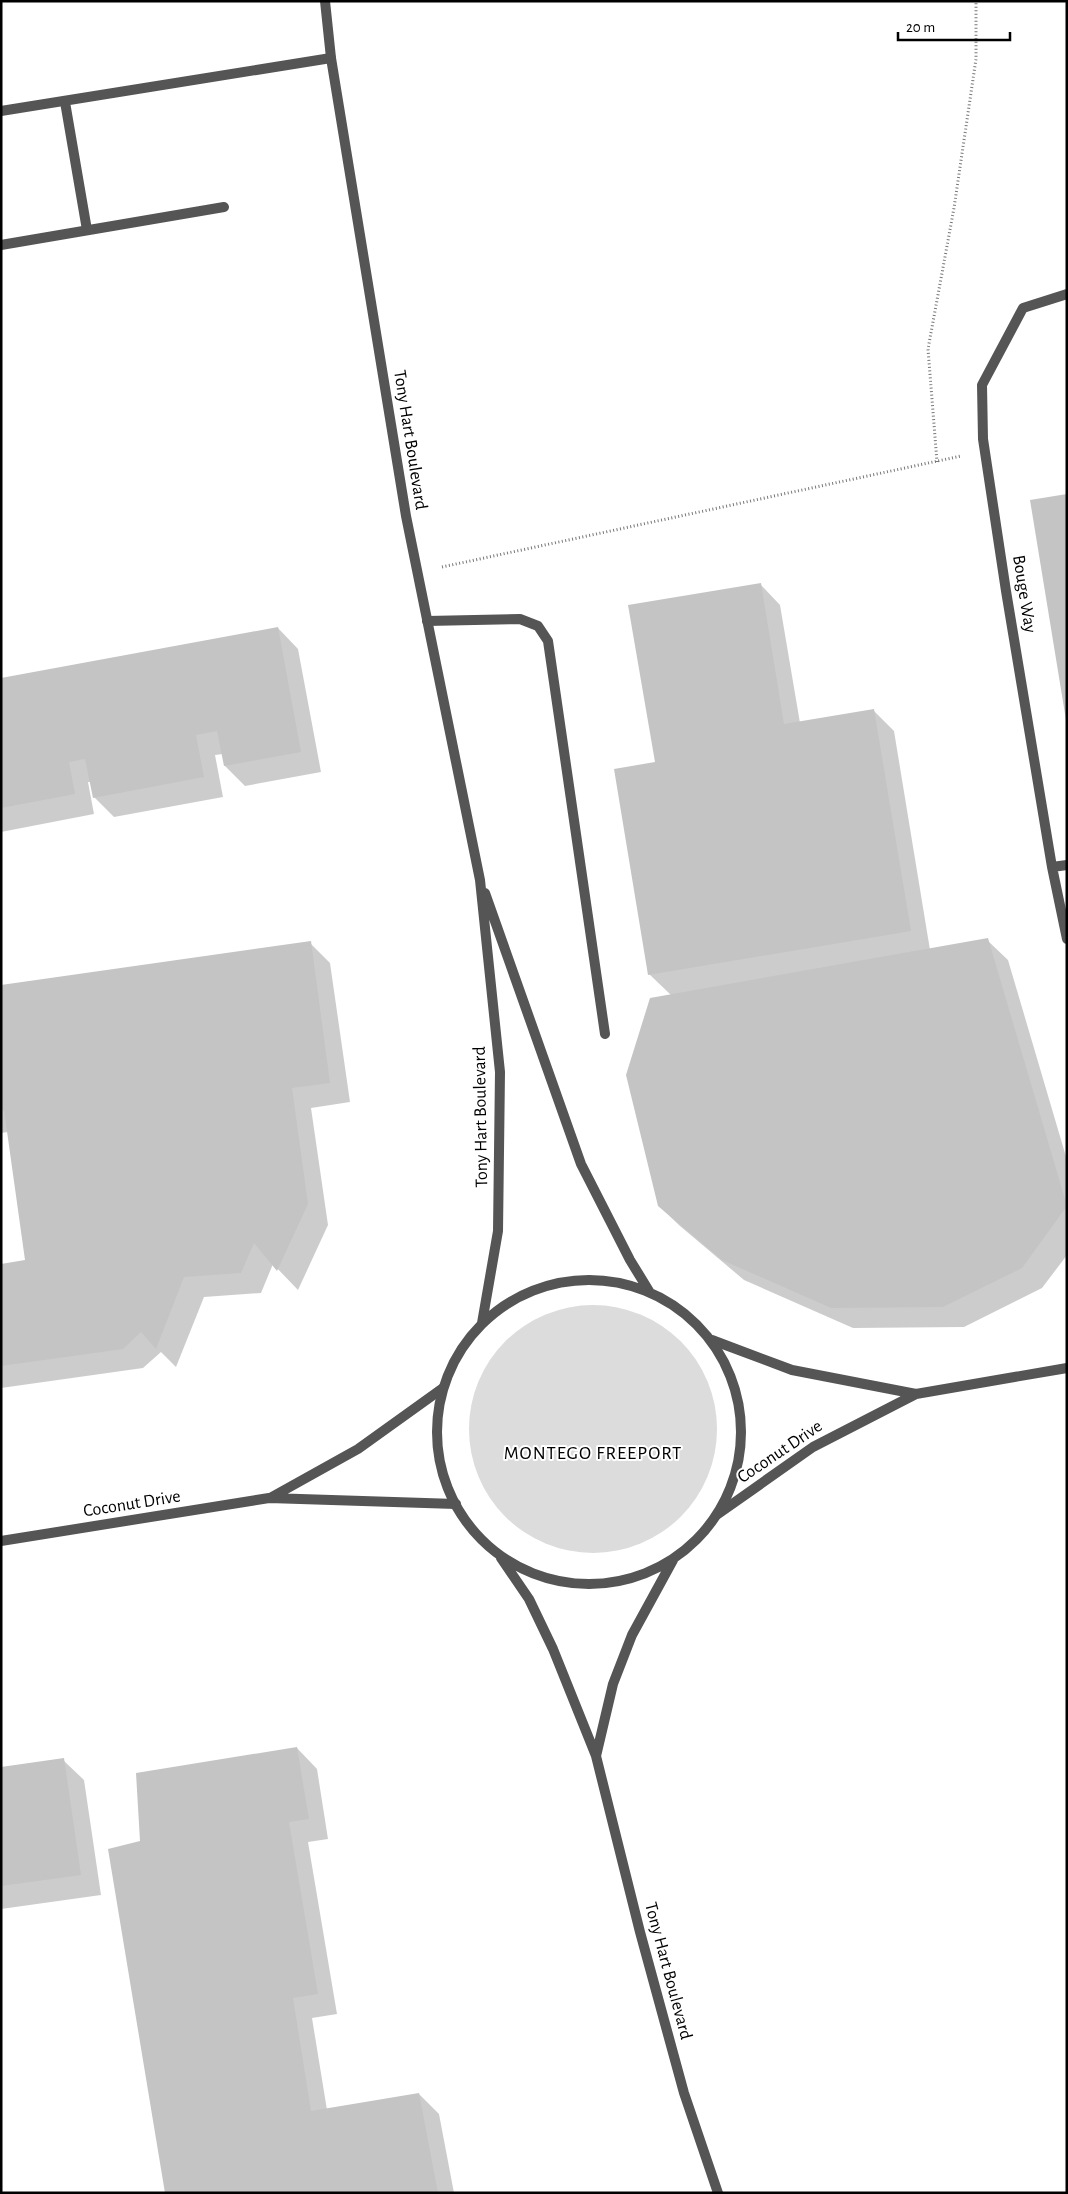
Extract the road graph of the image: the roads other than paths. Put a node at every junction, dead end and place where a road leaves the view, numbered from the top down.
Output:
1 (325, 1) edge
2 (331, 58) junction
3 (65, 102) junction
4 (1, 112) edge
5 (224, 207) dead end
6 (87, 230) junction
7 (1, 246) edge
8 (1067, 294) edge
9 (428, 621) junction
10 (1067, 865) edge
11 (1052, 867) junction
12 (480, 880) junction
13 (1067, 938) edge
14 (605, 1034) dead end
15 (649, 1291) junction
16 (482, 1324) junction
17 (712, 1340) junction
18 (1067, 1368) edge
19 (443, 1388) junction
20 (916, 1394) junction
21 (269, 1498) junction
22 (456, 1504) junction
23 (718, 1514) junction
24 (1, 1540) edge
25 (499, 1554) junction
26 (674, 1560) junction
27 (596, 1756) junction
28 (718, 2193) edge

1 - 2 street, Tony Hart Boulevard
2 - 3 street
2 - 9 street, Tony Hart Boulevard
3 - 4 street
3 - 6 street
5 - 6 street
6 - 7 street
8 - 11 street, Bouge Way
9 - 12 street, Tony Hart Boulevard
9 - 14 street
10 - 11 street
11 - 13 street, Bouge Way
12 - 15 street, Tony Hart Boulevard
12 - 16 street, Tony Hart Boulevard
15 - 16 street
15 - 17 street
16 - 19 street
17 - 20 street, Coconut Drive
17 - 23 street
18 - 20 street, Coconut Drive
19 - 21 street, Coconut Drive
19 - 22 street
20 - 23 street, Coconut Drive
21 - 22 street, Coconut Drive
21 - 24 street, Coconut Drive
22 - 25 street
23 - 26 street
25 - 26 street
25 - 27 street, Tony Hart Boulevard
26 - 27 street, Tony Hart Boulevard
27 - 28 street, Tony Hart Boulevard

